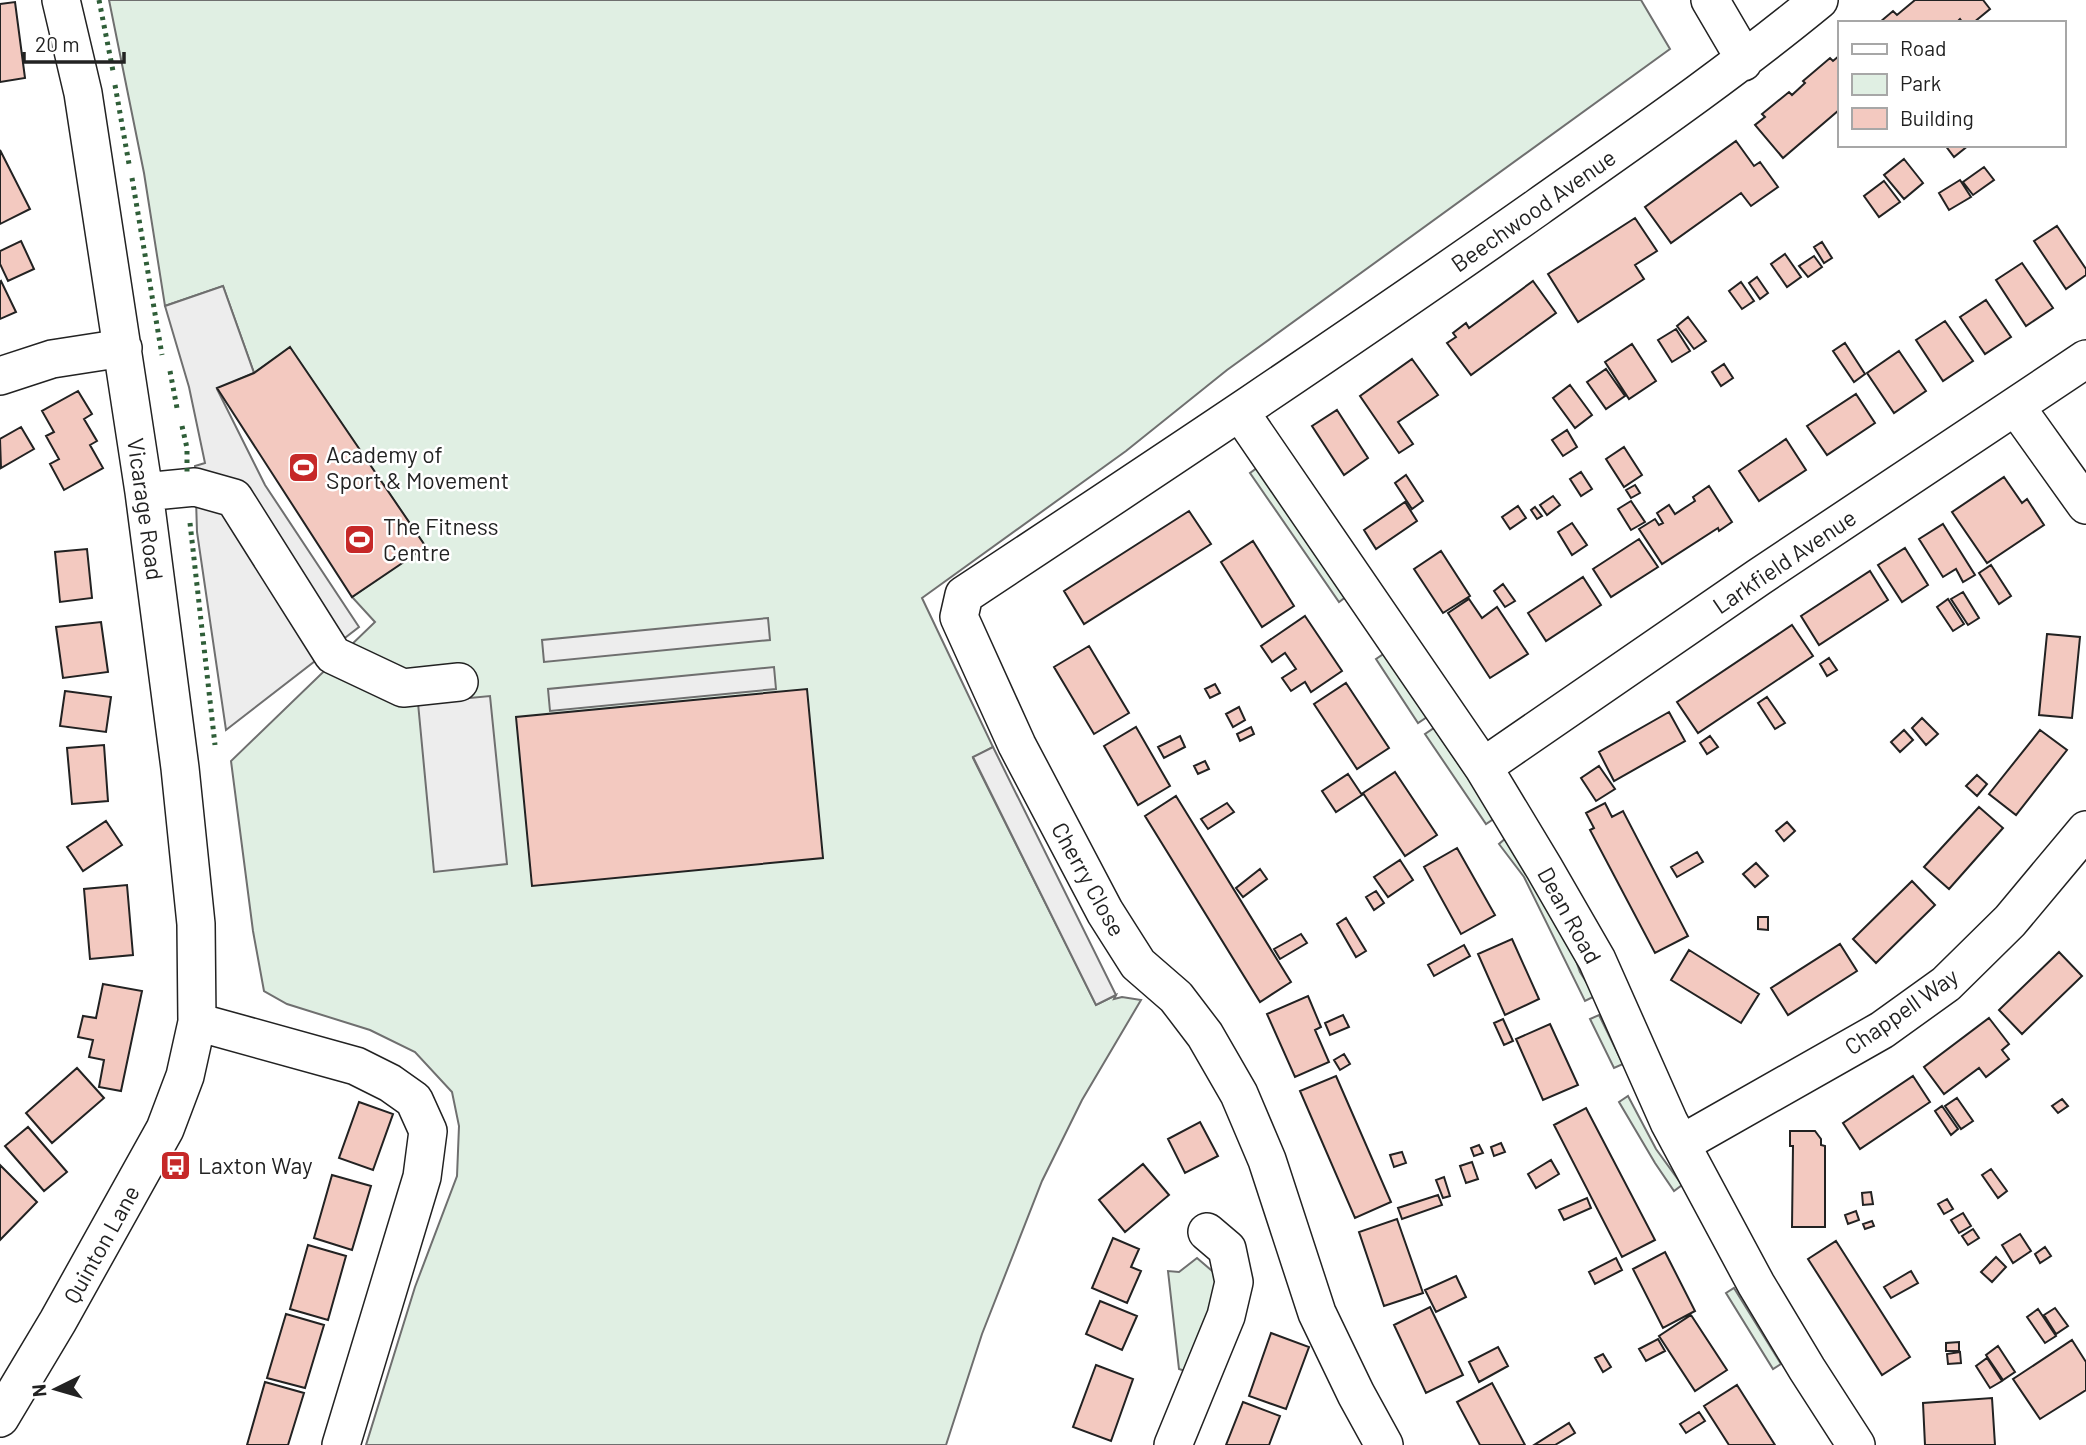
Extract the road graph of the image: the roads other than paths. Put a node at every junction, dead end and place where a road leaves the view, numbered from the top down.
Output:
1 (61, 0) edge
2 (1710, 0) edge
3 (1819, 0) edge
4 (1742, 62) junction
5 (122, 348) junction
6 (2086, 359) edge
7 (0, 376) edge
8 (2015, 407) junction
9 (1240, 412) junction
10 (144, 492) junction
11 (2086, 505) edge
12 (459, 682) dead end
13 (1483, 767) junction
14 (2086, 831) edge
15 (197, 1022) junction
16 (1681, 1144) junction
17 (1207, 1232) dead end
18 (0, 1418) edge
19 (341, 1445) edge
20 (1173, 1445) edge
21 (1384, 1445) edge
22 (1856, 1445) edge

1 - 5 street, Vicarage Road
2 - 4 street
3 - 4 street, Beechwood Avenue
4 - 9 street, Beechwood Avenue
5 - 7 street
5 - 10 street, Vicarage Road
6 - 8 street, Larkfield Avenue
8 - 11 street
8 - 13 street, Larkfield Avenue
9 - 13 street, Dean Road
9 - 21 street, Cherry Close
10 - 12 street
10 - 15 street, Vicarage Road
13 - 16 street, Dean Road
14 - 16 street, Chappell Way
15 - 18 street, Quinton Lane
15 - 19 street
16 - 22 street, Dean Road
17 - 20 street

